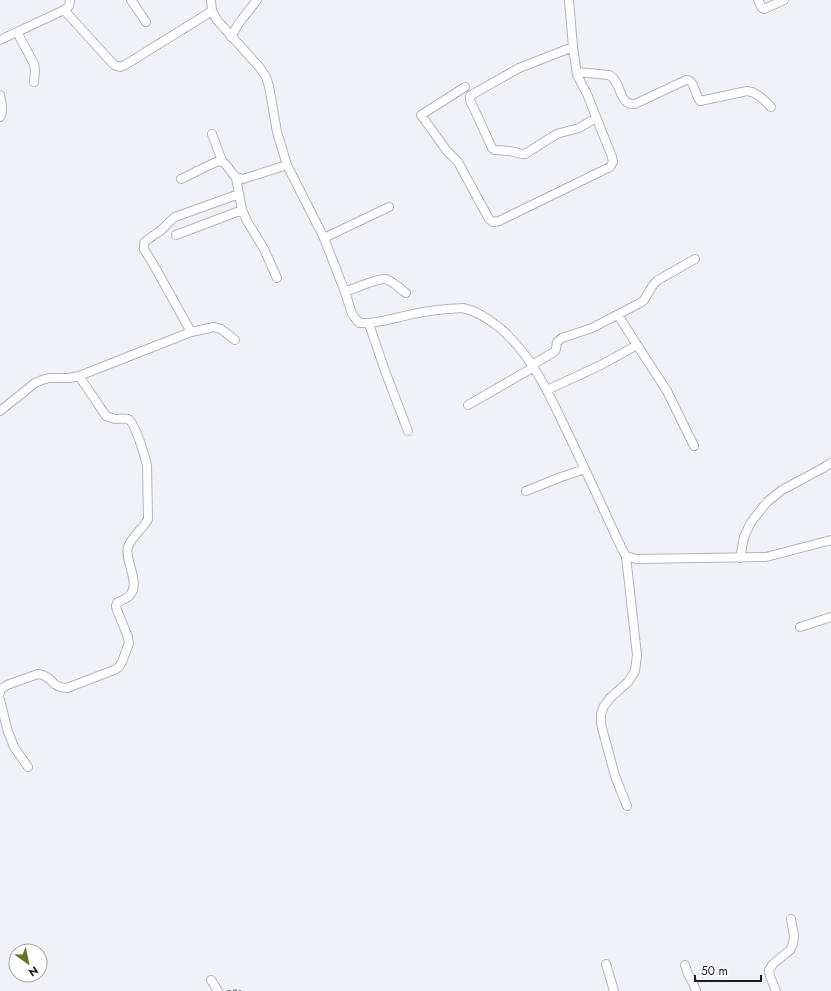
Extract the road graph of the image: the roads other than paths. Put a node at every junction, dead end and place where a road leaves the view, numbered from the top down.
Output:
1 (70, 0) edge
2 (131, 0) edge
3 (211, 0) edge
4 (257, 0) edge
5 (569, 0) edge
6 (758, 0) edge
7 (784, 0) edge
8 (64, 10) junction
9 (212, 11) junction
10 (146, 22) dead end
11 (17, 32) junction
12 (231, 37) junction
13 (0, 40) edge
14 (573, 47) junction
15 (576, 72) junction
16 (34, 82) dead end
17 (465, 87) dead end
18 (0, 95) edge
19 (771, 107) dead end
20 (0, 116) edge
21 (596, 118) junction
22 (212, 134) dead end
23 (222, 161) junction
24 (286, 165) junction
25 (236, 178) junction
26 (181, 179) dead end
27 (238, 194) junction
28 (389, 207) dead end
29 (242, 210) junction
30 (176, 235) dead end
31 (324, 238) junction
32 (695, 259) dead end
33 (277, 278) dead end
34 (345, 292) junction
35 (406, 293) dead end
36 (618, 315) junction
37 (369, 324) junction
38 (191, 332) junction
39 (235, 340) dead end
40 (637, 345) junction
41 (533, 366) junction
42 (79, 376) junction
43 (547, 390) junction
44 (468, 405) dead end
45 (0, 411) edge
46 (408, 431) dead end
47 (694, 446) dead end
48 (831, 463) edge
49 (585, 469) junction
50 (526, 491) dead end
51 (831, 540) edge
52 (626, 556) junction
53 (740, 558) junction
54 (831, 617) edge
55 (800, 627) dead end
56 (0, 693) edge
57 (0, 702) edge
58 (28, 767) dead end
59 (627, 806) dead end
60 (791, 919) dead end
61 (606, 964) dead end
62 (685, 965) dead end
63 (211, 980) dead end
64 (218, 991) edge
65 (614, 991) edge
66 (696, 991) edge
67 (776, 991) edge

1 - 8 street
2 - 10 street
3 - 9 street
4 - 12 street
5 - 14 street
6 - 7 street
8 - 9 street
8 - 11 street
9 - 12 street
11 - 13 street
11 - 16 street
12 - 24 street
14 - 15 street
14 - 21 street
15 - 19 street
15 - 21 street
17 - 21 street
18 - 20 street
22 - 23 street
23 - 25 street
23 - 26 street
24 - 25 street
24 - 31 street
25 - 27 street
27 - 29 street
27 - 38 street
28 - 31 street
29 - 30 street
29 - 33 street
31 - 34 street
32 - 36 street
34 - 35 street
34 - 37 street
36 - 40 street
36 - 41 street
37 - 41 street
37 - 46 street
38 - 39 street
38 - 42 street
40 - 43 street
40 - 47 street
41 - 43 street
41 - 44 street
42 - 45 street
42 - 56 street
43 - 49 street
48 - 53 street
49 - 50 street
49 - 52 street
51 - 53 street
52 - 53 street
52 - 59 street
54 - 55 street
57 - 58 street
60 - 67 street
61 - 65 street
62 - 66 street
63 - 64 street

